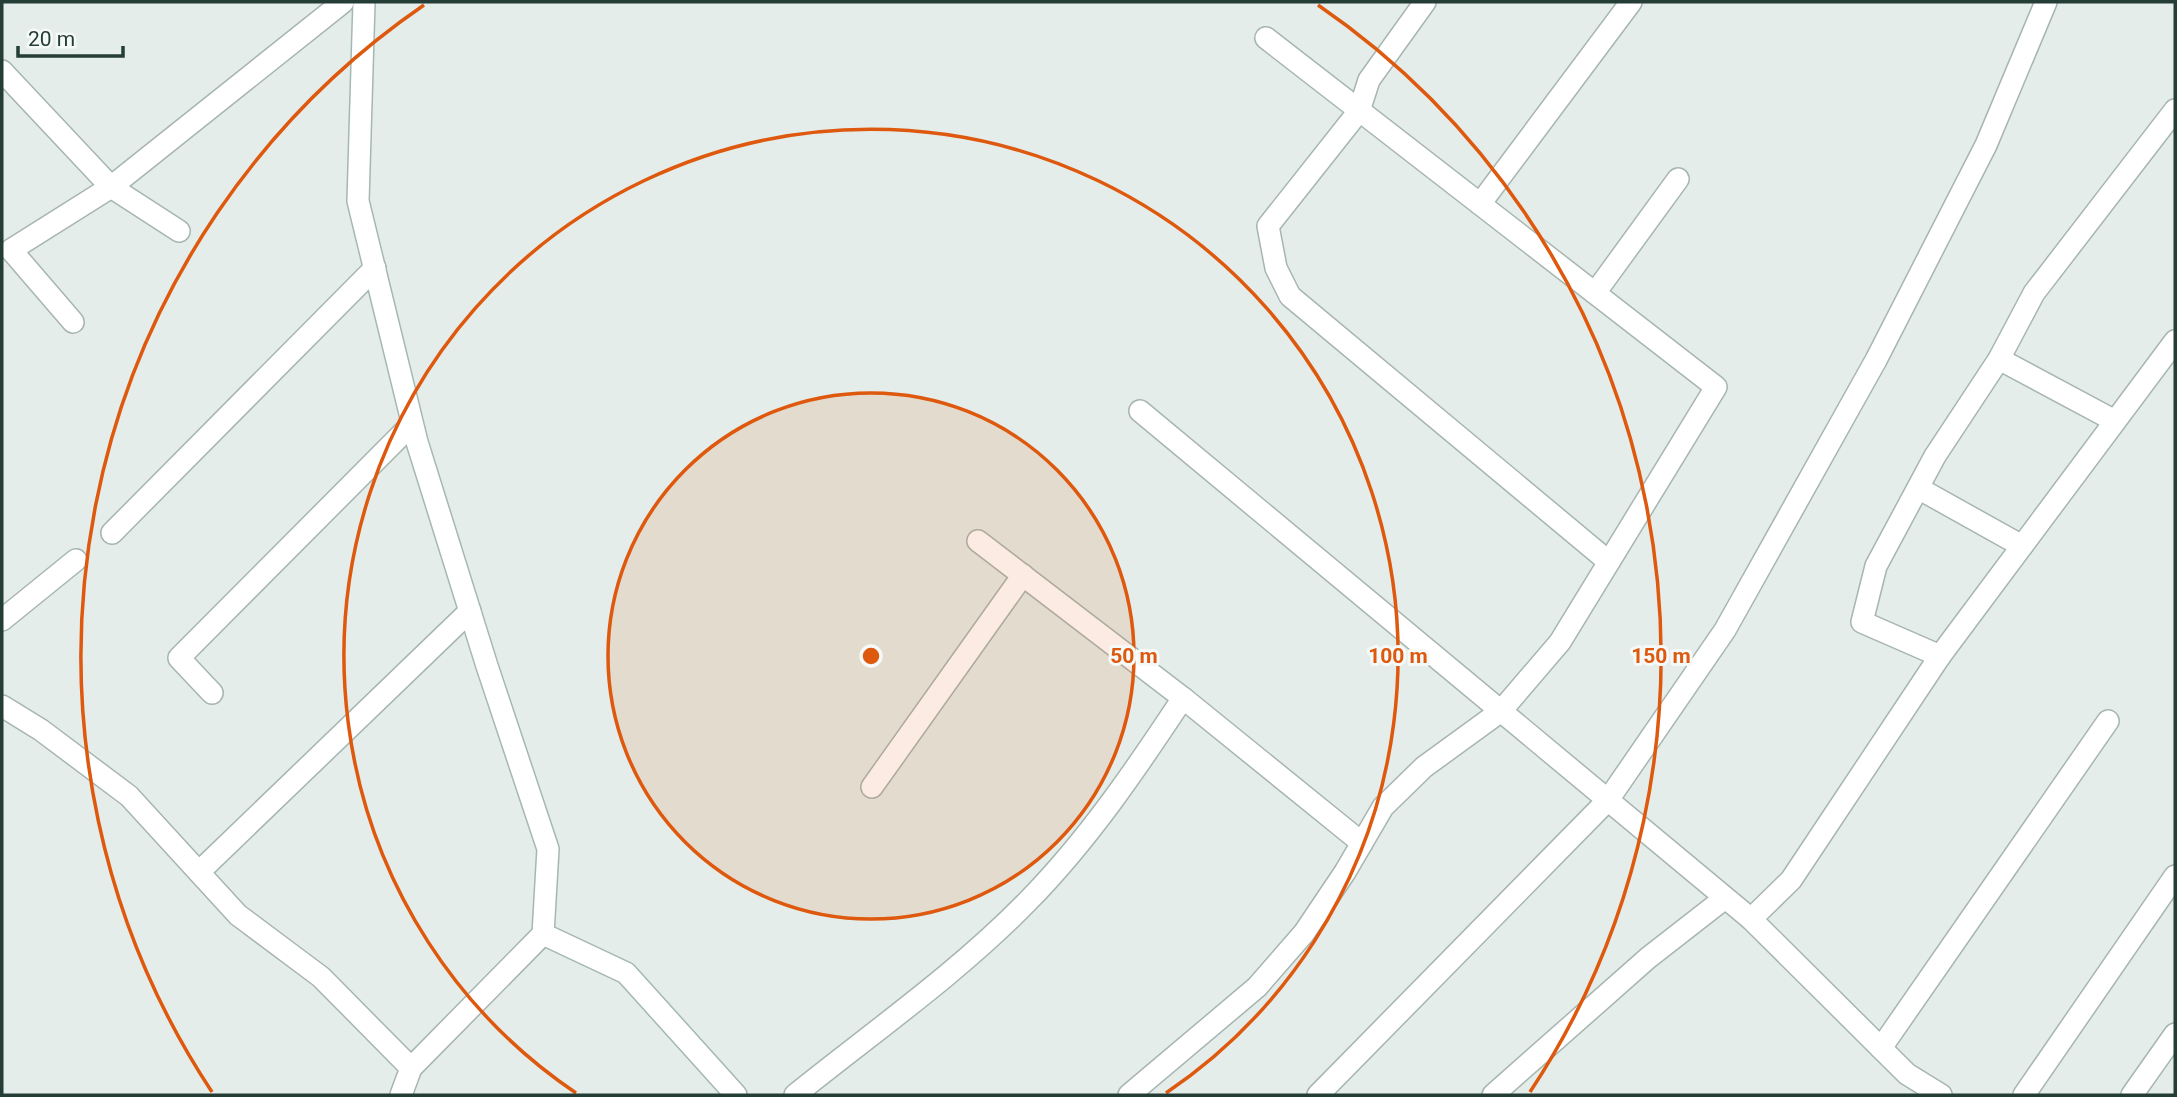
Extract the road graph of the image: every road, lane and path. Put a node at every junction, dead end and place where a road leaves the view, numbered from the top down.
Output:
1 (343, 2) edge
2 (364, 2) edge
3 (1425, 2) edge
4 (1631, 2) edge
5 (2046, 2) edge
6 (1266, 38) dead end
7 (2, 71) edge
8 (2175, 110) edge
9 (1359, 111) junction
10 (1678, 179) dead end
11 (111, 187) junction
12 (1480, 204) junction
13 (179, 231) dead end
14 (375, 268) junction
15 (1595, 293) junction
16 (73, 322) dead end
17 (2175, 341) edge
18 (1999, 359) junction
19 (1140, 411) dead end
20 (2115, 421) junction
21 (412, 424) junction
22 (1918, 488) junction
23 (112, 533) dead end
24 (978, 541) dead end
25 (2022, 546) junction
26 (76, 560) dead end
27 (1609, 562) junction
28 (1023, 575) junction
29 (470, 611) junction
30 (2, 620) edge
31 (1940, 656) junction
32 (212, 693) dead end
33 (1183, 698) junction
34 (2, 706) edge
35 (1501, 711) junction
36 (2108, 721) dead end
37 (872, 787) dead end
38 (1608, 800) junction
39 (1362, 843) junction
40 (198, 872) junction
41 (2175, 876) edge
42 (1725, 898) junction
43 (1751, 919) junction
44 (543, 934) junction
45 (2175, 1034) edge
46 (1881, 1048) junction
47 (411, 1068) junction
48 (401, 1095) edge
49 (736, 1095) edge
50 (795, 1095) edge
51 (1129, 1095) edge
52 (1318, 1095) edge
53 (1493, 1095) edge
54 (1941, 1095) edge
55 (2024, 1095) edge
56 (2132, 1095) edge

1 - 11 street
2 - 14 street
3 - 9 street
4 - 12 street
5 - 38 street
6 - 9 street
7 - 11 street
8 - 18 street
9 - 12 street
9 - 27 street
10 - 15 street
11 - 13 street
11 - 16 street
12 - 15 street
14 - 21 street
14 - 23 street
15 - 27 street
17 - 20 street
18 - 20 street
18 - 22 street
19 - 35 street
20 - 25 street
21 - 29 street
21 - 32 street
22 - 25 street
22 - 31 street
24 - 28 street
25 - 31 street
26 - 30 street
27 - 35 street
28 - 33 street
28 - 37 street
29 - 40 street
29 - 44 street
31 - 43 street
33 - 39 street
33 - 50 street
34 - 40 street
35 - 38 street
35 - 39 street
36 - 46 street
38 - 42 street
38 - 52 street
39 - 51 street
40 - 47 street
41 - 55 street
42 - 43 street
42 - 53 street
43 - 46 street
44 - 47 street
44 - 49 street
45 - 56 street
46 - 54 street
47 - 48 street

